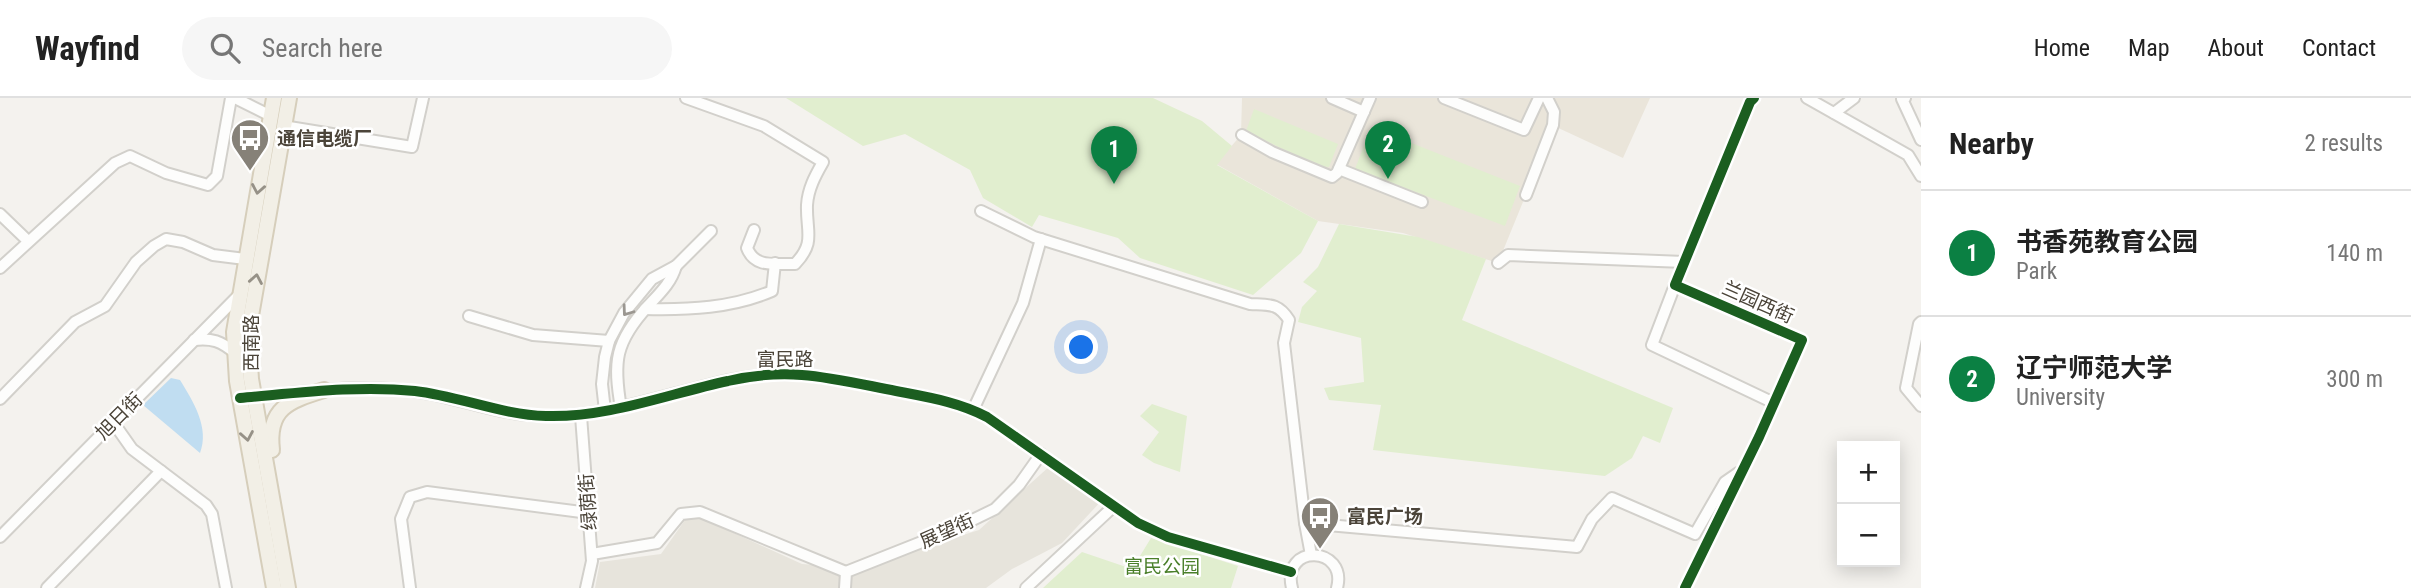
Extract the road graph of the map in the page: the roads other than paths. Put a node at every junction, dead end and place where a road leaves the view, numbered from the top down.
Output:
1 (233, 98) edge
2 (274, 98) edge
3 (289, 98) edge
4 (423, 98) edge
5 (686, 98) edge
6 (1332, 98) edge
7 (1370, 98) edge
8 (1444, 98) edge
9 (1539, 98) edge
10 (1547, 98) edge
11 (1754, 98) edge
12 (1807, 98) edge
13 (1854, 98) edge
14 (1905, 98) edge
15 (1364, 112) junction
16 (1834, 113) junction
17 (271, 116) junction
18 (284, 126) junction
19 (1241, 135) dead end
20 (1921, 140) edge
21 (1339, 169) junction
22 (1921, 176) edge
23 (1527, 195) dead end
24 (1422, 202) dead end
25 (981, 211) dead end
26 (0, 214) edge
27 (754, 229) dead end
28 (710, 231) dead end
29 (1041, 239) junction
30 (28, 241) junction
31 (245, 259) junction
32 (1684, 262) junction
33 (775, 263) junction
34 (1499, 263) dead end
35 (676, 266) junction
36 (0, 268) edge
37 (1675, 285) junction
38 (239, 295) junction
39 (645, 309) junction
40 (469, 317) dead end
41 (1921, 322) edge
42 (194, 340) junction
43 (609, 341) junction
44 (235, 353) junction
45 (1916, 362) edge
46 (324, 390) junction
47 (247, 398) junction
48 (0, 399) edge
49 (1774, 403) junction
50 (1921, 406) edge
51 (621, 408) junction
52 (973, 410) junction
53 (605, 411) junction
54 (581, 416) junction
55 (113, 422) junction
56 (1041, 454) junction
57 (160, 471) junction
58 (1740, 471) junction
59 (272, 497) junction
60 (1114, 506) junction
61 (589, 513) junction
62 (1305, 523) junction
63 (0, 537) edge
64 (592, 554) junction
65 (1311, 555) junction
66 (846, 572) junction
67 (1291, 572) junction
68 (1341, 587) edge
69 (47, 588) edge
70 (226, 588) edge
71 (274, 588) edge
72 (288, 588) edge
73 (410, 588) edge
74 (586, 588) edge
75 (845, 588) edge
76 (1026, 588) edge
77 (1292, 588) edge
78 (1685, 588) edge

1 - 17 street
1 - 30 street
2 - 17 main road, 西南路
3 - 18 main road, 西南路
4 - 18 street
5 - 33 street
6 - 15 street
7 - 15 street
8 - 9 street
10 - 23 street
11 - 32 street
12 - 16 street
13 - 16 street
14 - 20 street
15 - 21 street
16 - 22 street
17 -> 31 main road, 西南路
47 -> 18 main road, 西南路
19 - 21 street
21 - 24 street
25 - 29 street
26 - 30 street
27 - 33 street
28 - 35 street
29 - 52 street
29 - 62 street
30 - 36 street
31 - 38 main road, 西南路
31 - 48 street
32 - 34 street
32 - 37 street
33 - 39 street
35 - 39 street
35 -> 43 street
37 - 49 street
37 - 49 street, 兰园西街
38 - 42 street, 旭日街
38 - 44 main road, 西南路
39 - 51 street
40 - 43 street
41 - 45 street
42 - 44 street
42 - 55 street, 旭日街
43 - 53 street
44 - 47 main road, 西南路
45 - 50 street
46 - 47 street, 富民路
46 - 54 street, 富民路
46 - 59 main road
47 - 59 main road, 西南路
47 -> 71 main road, 西南路
49 - 58 street, 兰园西街
51 - 52 street, 富民路
51 - 53 street, 富民路
52 - 56 street, 富民路
53 - 54 street, 富民路
54 - 61 street, 绿荫街
55 - 57 street
55 - 63 street, 旭日街
56 - 60 street, 富民路
56 - 66 street, 展望街
57 - 69 street
57 - 70 street
58 - 62 street
58 - 78 street, 兰园西街
59 - 72 main road, 西南路
60 - 67 street, 富民路
60 - 76 street
61 - 64 street, 绿荫街
61 - 73 street
62 - 65 street
64 - 66 street
64 - 74 street, 绿荫街
65 - 67 street
65 - 68 street
66 - 75 street
67 - 77 street

